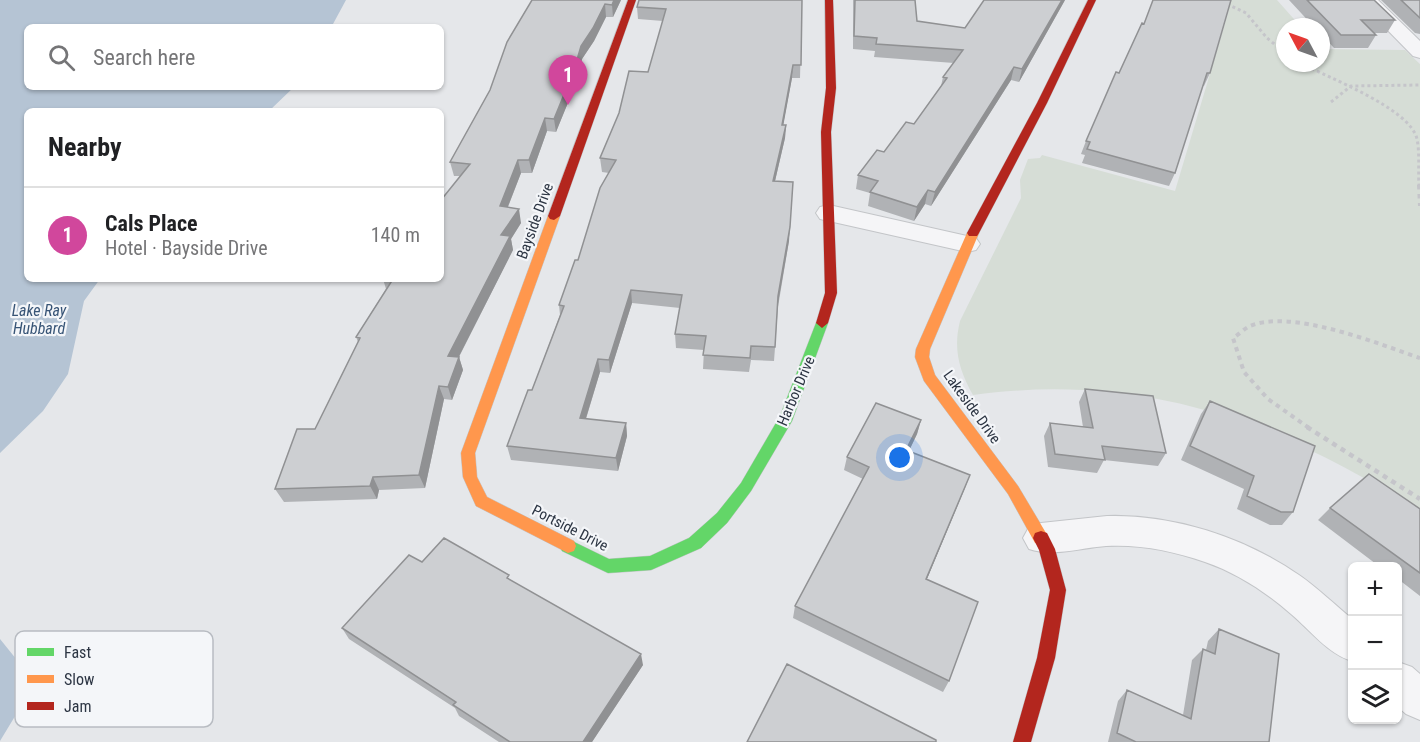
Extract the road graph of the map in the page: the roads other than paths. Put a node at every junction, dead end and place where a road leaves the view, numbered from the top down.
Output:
1 (632, 0) edge
2 (829, 0) edge
3 (1092, 0) edge
4 (1367, 0) edge
5 (1420, 52) edge
6 (828, 213) junction
7 (967, 244) junction
8 (468, 453) joint
9 (1041, 538) junction
10 (694, 543) joint
11 (1348, 639) edge
12 (1402, 684) edge
13 (1420, 700) edge
14 (1022, 742) edge

1 - 8 street, Bayside Drive
2 - 6 street, Harbor Drive
3 - 7 street, Lakeside Drive
4 - 5 street
6 - 7 street
6 - 10 street, Harbor Drive
7 - 9 street, Lakeside Drive
8 - 10 street, Portside Drive
9 - 11 street
9 - 14 street, Lakeside Drive
12 - 13 street

